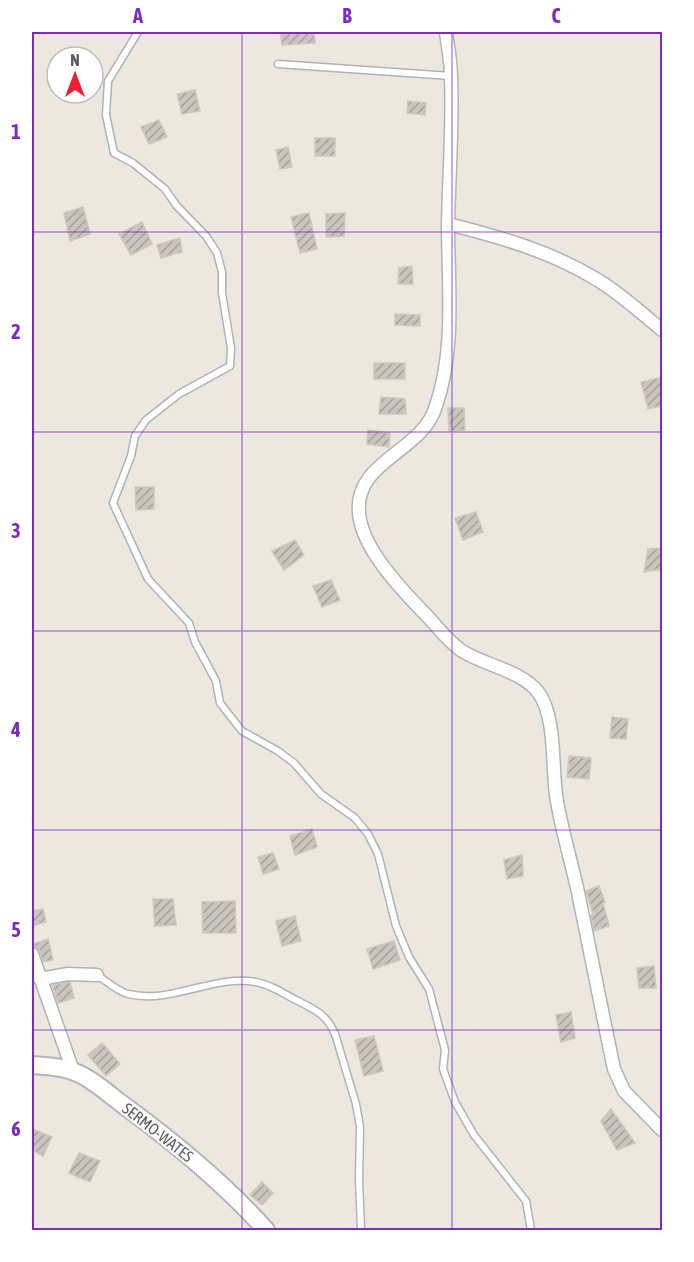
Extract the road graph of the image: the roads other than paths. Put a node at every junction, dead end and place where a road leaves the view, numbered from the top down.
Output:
1 (138, 32) edge
2 (446, 32) edge
3 (278, 64) dead end
4 (451, 76) junction
5 (448, 224) junction
6 (663, 330) edge
7 (32, 954) edge
8 (97, 975) joint
9 (40, 979) junction
10 (32, 1065) edge
11 (73, 1071) junction
12 (663, 1130) edge
13 (266, 1230) edge
14 (361, 1230) edge
15 (531, 1230) edge

1 - 15 lane
2 - 4 street
3 - 4 lane
4 - 5 street
5 - 6 street
5 - 12 street
7 - 9 street
8 - 9 street
8 - 14 lane
9 - 11 street
10 - 11 main road, SERMO-WATES
11 - 13 main road, SERMO-WATES

